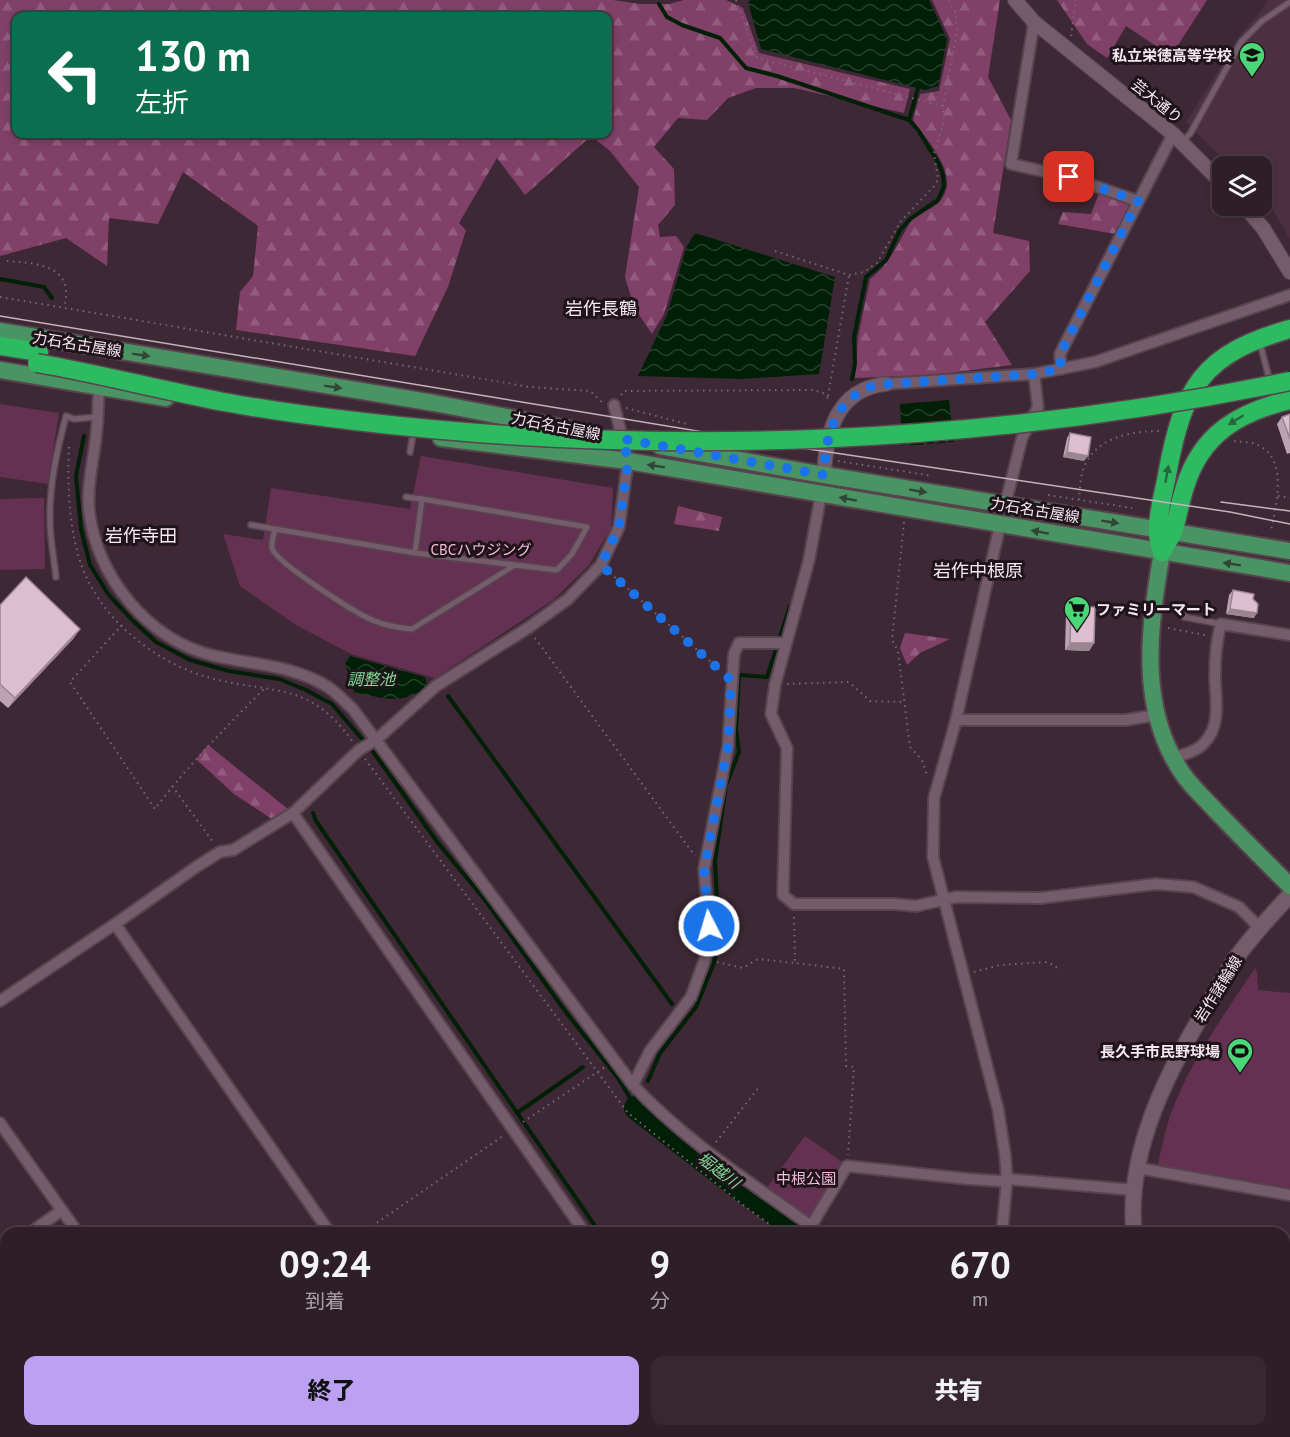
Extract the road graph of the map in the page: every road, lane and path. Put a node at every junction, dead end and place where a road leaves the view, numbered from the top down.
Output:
1 (736, 0) edge
2 (948, 0) edge
3 (1015, 0) edge
4 (1076, 0) edge
5 (1290, 2) edge
6 (1034, 22) junction
7 (1063, 46) junction
8 (943, 106) junction
9 (1177, 138) junction
10 (1212, 173) edge
11 (1138, 201) junction
12 (1253, 216) edge
13 (776, 251) dead end
14 (7, 261) dead end
15 (1290, 272) edge
16 (849, 275) junction
17 (1290, 294) edge
18 (0, 297) edge
19 (62, 308) junction
20 (1288, 329) edge
21 (0, 331) edge
22 (1259, 339) junction
23 (0, 346) edge
24 (0, 357) edge
25 (38, 358) junction
26 (1061, 369) junction
27 (0, 370) edge
28 (1290, 370) edge
29 (1034, 374) junction
30 (1290, 381) edge
31 (886, 384) joint
32 (99, 387) junction
33 (828, 396) junction
34 (1283, 402) edge
35 (614, 405) junction
36 (838, 410) junction
37 (97, 417) junction
38 (74, 419) junction
39 (691, 425) dead end
40 (1163, 431) dead end
41 (413, 434) junction
42 (623, 439) junction
43 (1233, 441) dead end
44 (410, 452) dead end
45 (825, 458) junction
46 (628, 461) junction
47 (824, 475) junction
48 (940, 478) dead end
49 (821, 494) junction
50 (1044, 495) dead end
51 (1277, 496) junction
52 (406, 498) dead end
53 (1290, 498) edge
54 (422, 499) junction
55 (1079, 500) junction
56 (1005, 505) junction
57 (905, 508) junction
58 (1132, 508) dead end
59 (251, 525) dead end
60 (999, 525) junction
61 (275, 529) junction
62 (1165, 531) junction
63 (1271, 531) dead end
64 (1162, 552) junction
65 (1290, 552) edge
66 (415, 553) junction
67 (515, 565) junction
68 (601, 565) junction
69 (1290, 573) edge
70 (56, 577) dead end
71 (1185, 609) dead end
72 (1221, 624) junction
73 (122, 625) junction
74 (528, 628) junction
75 (1168, 628) dead end
76 (1290, 635) edge
77 (1217, 637) junction
78 (785, 643) junction
79 (731, 680) junction
80 (775, 685) junction
81 (266, 687) junction
82 (904, 702) junction
83 (1156, 715) junction
84 (956, 720) junction
85 (376, 740) junction
86 (359, 750) junction
87 (1172, 758) junction
88 (172, 786) junction
89 (934, 798) junction
90 (293, 813) junction
91 (220, 852) junction
92 (704, 869) junction
93 (1290, 886) edge
94 (1290, 895) edge
95 (944, 899) junction
96 (794, 904) junction
97 (115, 924) junction
98 (1260, 928) junction
99 (705, 959) junction
100 (795, 963) junction
101 (1061, 970) dead end
102 (964, 975) junction
103 (0, 1001) edge
104 (597, 1072) junction
105 (633, 1084) junction
106 (759, 1087) dead end
107 (0, 1123) edge
108 (512, 1129) junction
109 (709, 1151) junction
110 (847, 1166) junction
111 (1138, 1168) junction
112 (1007, 1179) junction
113 (1134, 1190) junction
114 (1290, 1195) edge
115 (62, 1210) junction
116 (811, 1226) joint
117 (38, 1227) edge
118 (74, 1227) edge
119 (326, 1227) edge
120 (371, 1227) edge
121 (581, 1227) edge
122 (774, 1227) edge
123 (1003, 1227) edge
124 (1134, 1227) edge

1 - 8 path
2 - 8 path
3 - 6 street, 芸大通り
4 - 7 path
5 - 9 lane
6 - 7 street, 芸大通り
6 - 11 street
7 - 9 street, 芸大通り
8 - 16 path
9 - 10 street, 芸大通り
9 - 11 street
11 - 26 street
12 - 15 street
13 - 16 path
14 - 19 path
16 - 33 path
17 - 26 street
18 - 19 path
19 - 35 path
20 - 22 highway
21 -> 42 main road, 力石名古屋線
22 - 34 lane
62 -> 22 highway
23 - 25 highway
24 - 25 highway
25 - 28 highway
25 - 30 highway, bridge
26 - 29 street
27 - 32 main road, 力石名古屋線
29 - 31 street
29 - 56 street
31 - 36 street
32 - 37 street
32 - 41 main road, 力石名古屋線
33 - 35 path
33 - 36 path
34 -> 62 highway
35 - 39 path
35 - 42 street
36 - 45 street
37 - 38 lane
37 - 85 street
38 - 70 lane
38 - 73 path
40 - 55 path
41 - 44 lane
41 - 46 main road, 力石名古屋線
42 - 46 street
42 - 47 main road, 力石名古屋線
43 - 51 path
45 - 47 street
45 - 48 path
49 -> 46 main road, 力石名古屋線
46 - 68 street
47 -> 56 main road, 力石名古屋線
57 -> 49 main road, 力石名古屋線
49 - 78 street
50 - 55 path
51 - 53 path
51 - 63 path
52 - 54 lane
54 - 66 lane
54 - 67 lane
55 - 58 path
56 -> 62 main road, 力石名古屋線
57 - 60 main road, 力石名古屋線
57 - 82 path
59 - 61 lane
64 -> 60 main road, 力石名古屋線
60 - 84 street
61 - 66 lane
61 - 67 lane
62 - 64 highway
62 - 65 main road, 力石名古屋線
69 -> 64 main road, 力石名古屋線
64 - 83 main road
66 - 67 lane
68 - 74 street
68 - 79 path
71 - 72 lane
72 - 76 street
72 - 77 street
73 - 81 path
73 - 88 path
74 - 85 street
74 - 92 path
75 - 77 path
77 - 87 street
78 - 79 street
78 - 80 street
79 - 92 street
80 - 82 path
80 - 96 street
81 - 86 path
81 - 88 path
82 - 89 path
83 - 84 street
83 - 87 main road
84 - 89 street
85 - 86 street
85 - 105 street
86 - 90 street
86 - 104 path
87 - 93 main road
88 - 91 path
89 - 95 street
90 - 91 street
90 - 108 street
91 - 97 street
92 - 99 street
94 - 98 main road, 岩作諸輪線
95 - 96 street
95 - 98 street
95 - 102 street
96 - 100 path
97 - 103 street
97 - 119 street
98 - 111 main road, 岩作諸輪線
99 - 100 path
99 - 105 street
100 - 110 path
101 - 102 path
102 - 112 street
104 - 108 path
104 - 122 path
105 - 109 street
106 - 109 path
107 - 115 street
108 - 120 path
108 - 121 street
109 - 116 street
110 - 112 street
110 - 116 street
111 - 113 main road, 岩作諸輪線
111 - 114 street
112 - 113 street
112 - 123 street
113 - 124 main road, 岩作諸輪線
115 - 117 street
115 - 118 street

